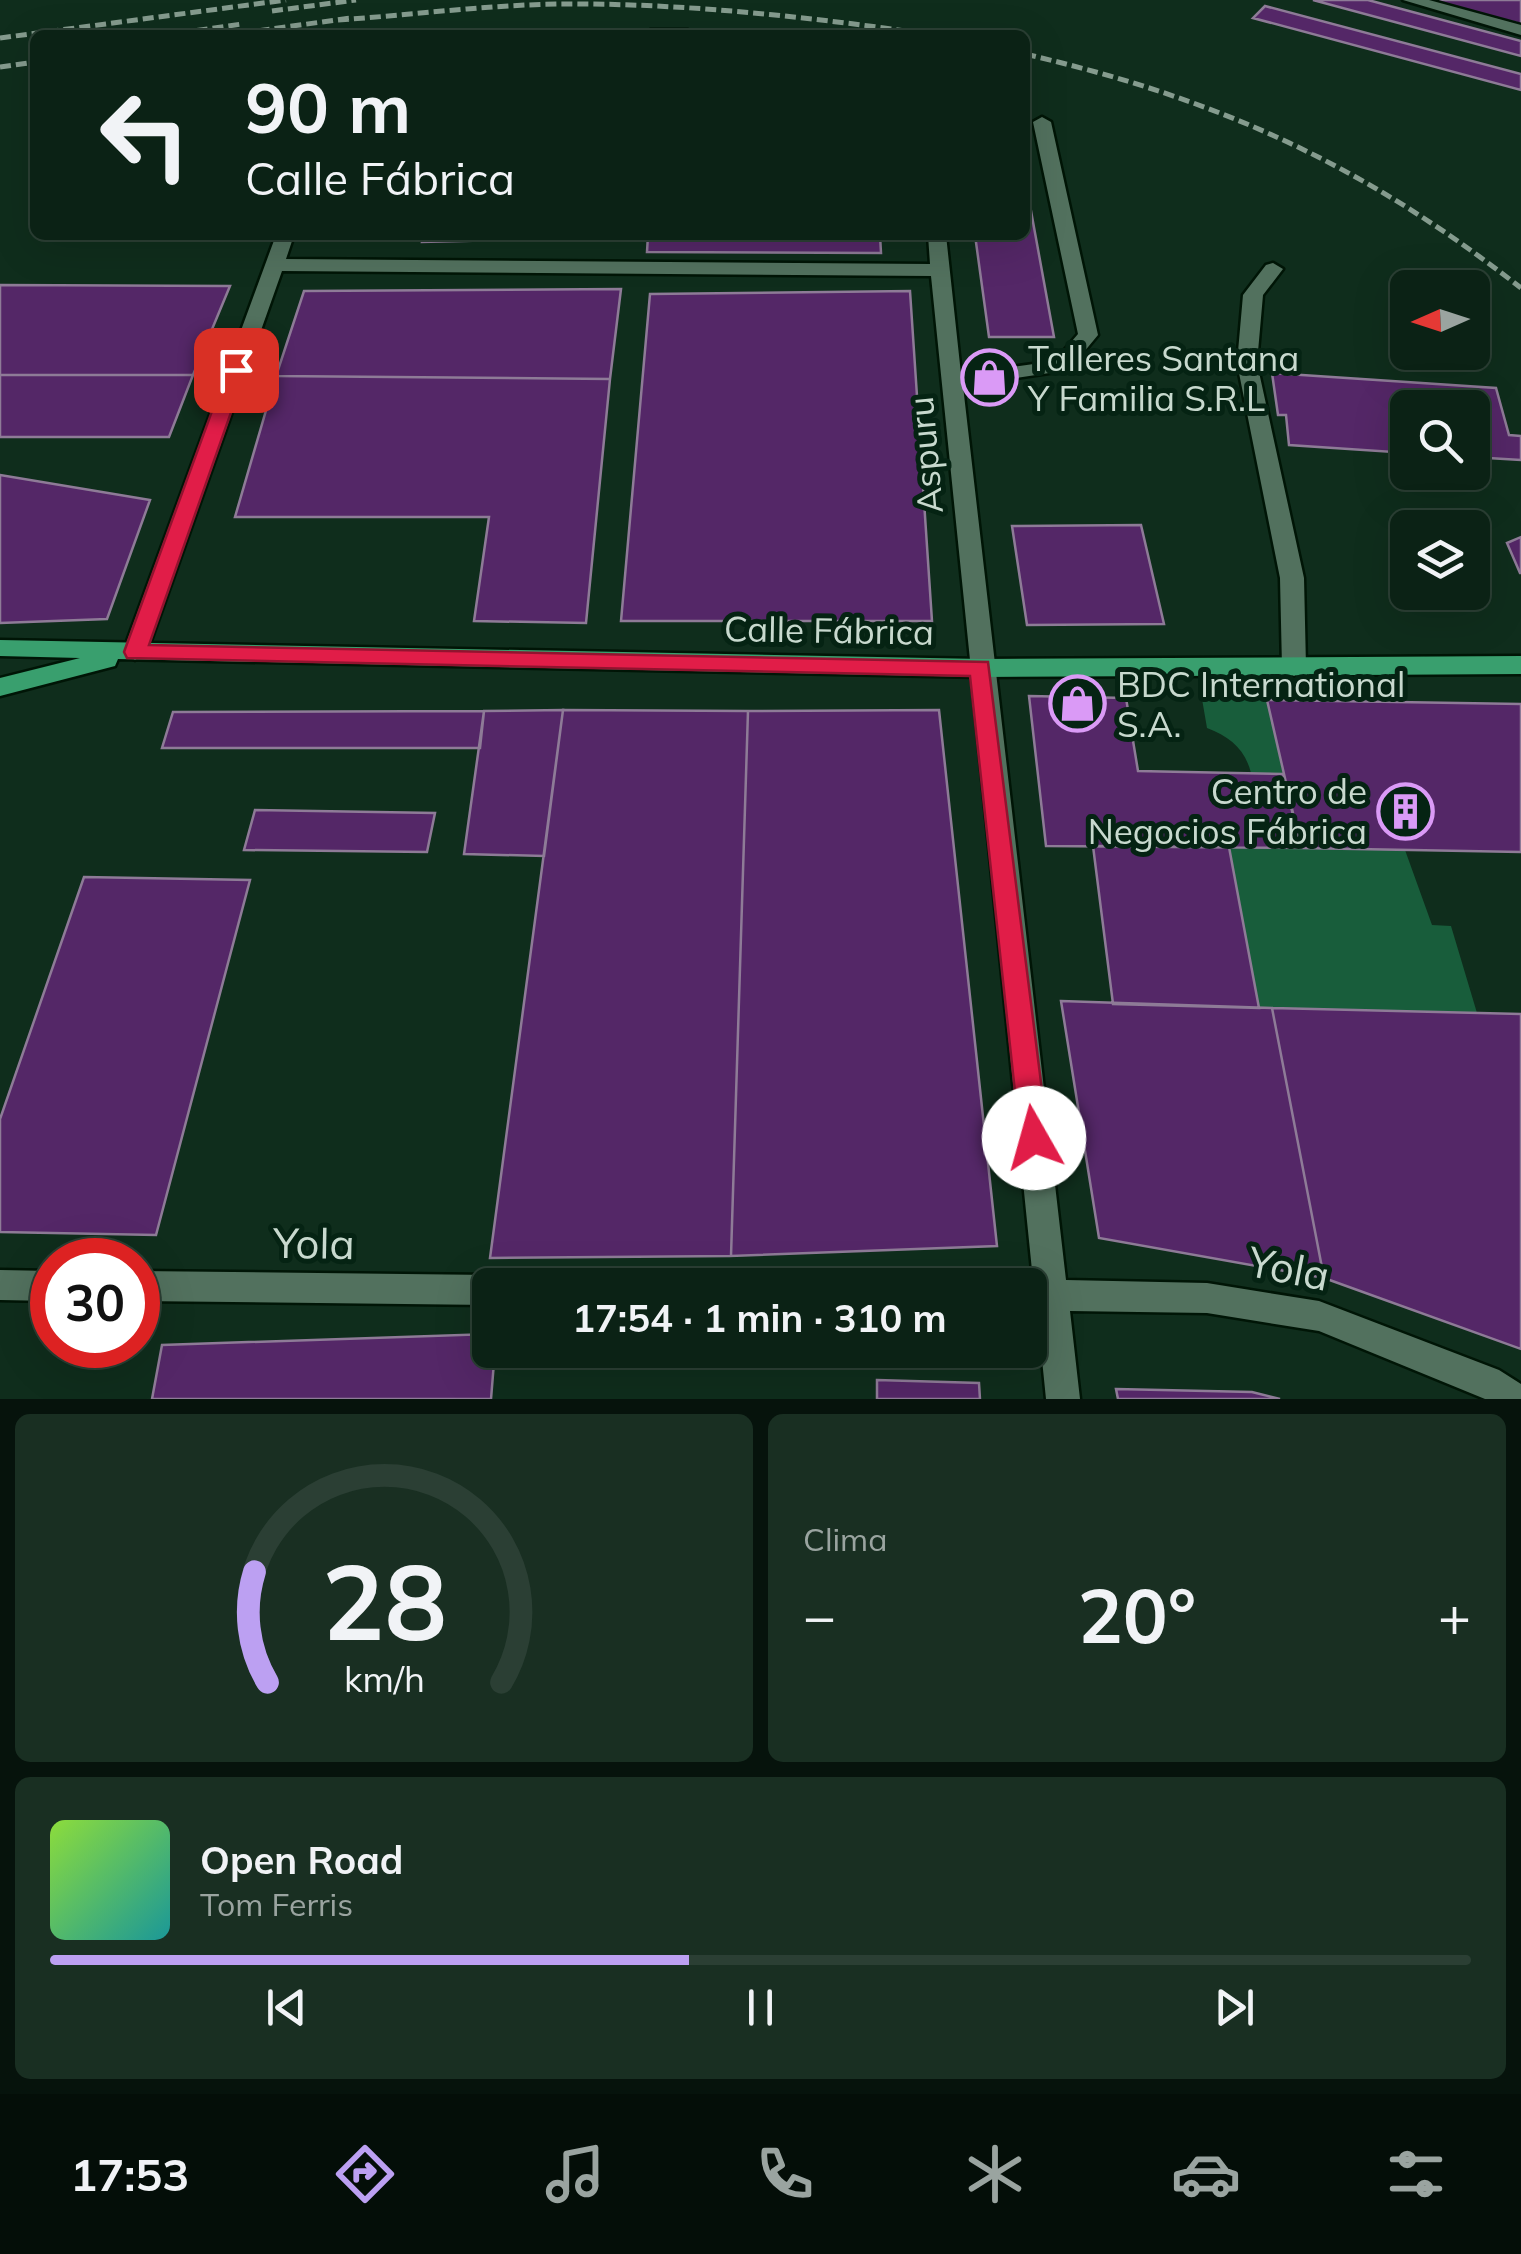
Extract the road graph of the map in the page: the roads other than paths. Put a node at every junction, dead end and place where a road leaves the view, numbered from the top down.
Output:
1 (1411, 0) edge
2 (1521, 30) edge
3 (1042, 122) dead end
4 (283, 240) edge
5 (938, 240) edge
6 (274, 265) junction
7 (1272, 269) dead end
8 (943, 270) junction
9 (954, 381) junction
10 (0, 648) edge
11 (135, 652) junction
12 (0, 664) edge
13 (1521, 664) edge
14 (980, 668) junction
15 (1294, 668) junction
16 (0, 686) edge
17 (1038, 1268) edge
18 (0, 1285) edge
19 (30, 1286) edge
20 (160, 1286) edge
21 (472, 1290) edge
22 (1047, 1295) edge
23 (1047, 1323) edge
24 (1063, 1399) edge
25 (1514, 1399) edge

1 - 2 street
3 - 9 street
4 - 6 street
5 - 8 street, Aspuru
6 - 8 street
6 - 11 street
7 - 15 street
8 - 9 street, Aspuru
9 - 14 street, Aspuru
10 - 11 main road, Calle Fábrica
11 - 12 main road, Calle Fábrica
11 - 14 main road, Calle Fábrica
11 - 16 main road
13 - 15 main road, Calle Fábrica
14 - 15 main road, Calle Fábrica
14 - 17 street, Aspuru
18 - 19 street
20 - 21 street, Yola
22 - 25 street, Yola
23 - 24 street, Aspuru

